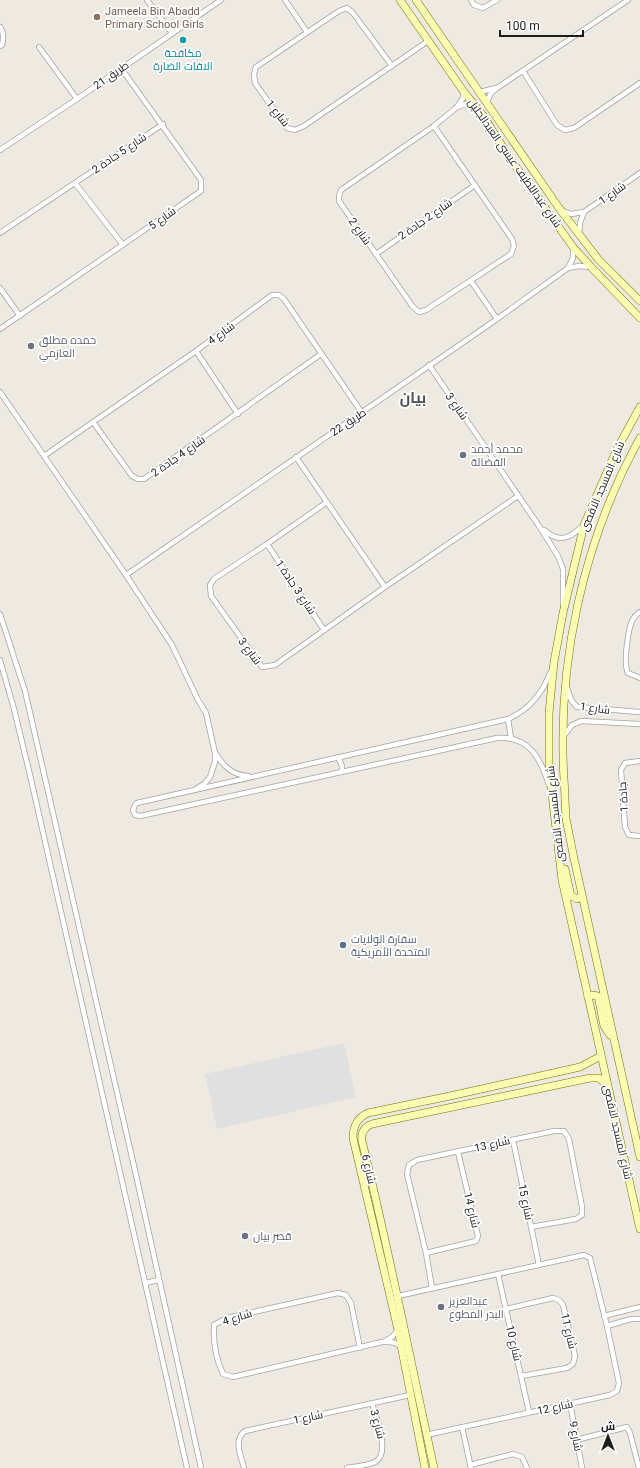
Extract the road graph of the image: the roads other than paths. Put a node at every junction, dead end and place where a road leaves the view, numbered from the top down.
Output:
1 (147, 0) edge
2 (221, 0) edge
3 (285, 0) edge
4 (400, 0) edge
5 (416, 0) edge
6 (471, 0) edge
7 (497, 0) edge
8 (628, 0) edge
9 (0, 27) edge
10 (308, 32) junction
11 (172, 33) junction
12 (428, 41) junction
13 (0, 46) edge
14 (39, 47) dead end
15 (392, 66) junction
16 (121, 68) junction
17 (523, 71) junction
18 (640, 83) edge
19 (497, 88) junction
20 (464, 92) junction
21 (480, 92) junction
22 (77, 99) junction
23 (472, 102) junction
24 (487, 102) junction
25 (457, 107) junction
26 (482, 114) junction
27 (163, 124) junction
28 (434, 126) junction
29 (512, 141) junction
30 (0, 150) edge
31 (509, 157) junction
32 (640, 173) edge
33 (75, 183) junction
34 (541, 183) junction
35 (475, 185) junction
36 (559, 208) junction
37 (584, 212) junction
38 (0, 233) edge
39 (579, 234) junction
40 (123, 245) junction
41 (573, 247) junction
42 (376, 254) junction
43 (568, 268) junction
44 (591, 268) junction
45 (471, 280) junction
46 (0, 288) edge
47 (639, 301) edge
48 (20, 316) junction
49 (640, 318) edge
50 (497, 319) junction
51 (0, 330) edge
52 (196, 351) junction
53 (321, 354) junction
54 (429, 365) junction
55 (0, 392) edge
56 (640, 407) edge
57 (362, 412) junction
58 (238, 414) junction
59 (93, 422) junction
60 (640, 438) edge
61 (640, 445) edge
62 (44, 456) junction
63 (296, 457) junction
64 (626, 465) junction
65 (602, 484) junction
66 (613, 492) junction
67 (518, 496) junction
68 (327, 502) junction
69 (540, 526) junction
70 (584, 526) junction
71 (267, 544) junction
72 (126, 575) junction
73 (385, 587) junction
74 (640, 612) edge
75 (563, 613) junction
76 (0, 614) edge
77 (324, 630) junction
78 (0, 660) edge
79 (554, 662) junction
80 (640, 678) edge
81 (565, 683) junction
82 (640, 712) edge
83 (508, 719) junction
84 (640, 724) edge
85 (563, 737) junction
86 (511, 738) junction
87 (215, 753) junction
88 (338, 758) junction
89 (640, 761) edge
90 (342, 772) junction
91 (255, 776) junction
92 (191, 791) junction
93 (552, 794) junction
94 (640, 836) edge
95 (560, 865) junction
96 (581, 896) junction
97 (588, 997) junction
98 (613, 1040) junction
99 (601, 1056) junction
100 (569, 1069) junction
101 (572, 1081) junction
102 (611, 1098) junction
103 (513, 1140) junction
104 (458, 1152) junction
105 (640, 1157) edge
106 (368, 1163) junction
107 (360, 1165) junction
108 (531, 1227) junction
109 (640, 1229) edge
110 (426, 1253) junction
111 (539, 1265) junction
112 (498, 1274) junction
113 (159, 1280) junction
114 (145, 1283) junction
115 (432, 1288) junction
116 (398, 1296) junction
117 (640, 1307) edge
118 (506, 1309) junction
119 (604, 1316) junction
120 (640, 1319) edge
121 (607, 1326) junction
122 (398, 1330) junction
123 (382, 1342) junction
124 (401, 1347) junction
125 (360, 1348) junction
126 (521, 1376) junction
127 (410, 1395) junction
128 (372, 1403) junction
129 (570, 1403) junction
130 (529, 1412) junction
131 (462, 1427) junction
132 (426, 1435) junction
133 (576, 1440) junction
134 (471, 1466) edge
135 (187, 1468) edge
136 (201, 1468) edge
137 (244, 1468) edge
138 (347, 1468) edge
139 (425, 1468) edge
140 (434, 1468) edge
141 (527, 1468) edge
142 (582, 1468) edge
143 (639, 1468) edge

1 - 11 street
2 - 11 street, طريق 21
3 - 10 street
4 - 12 street, شارع عبداللطيف عيسى العبدالجليل
5 - 21 street, شارع عبداللطيف عيسى العبدالجليل
6 - 7 street
8 - 17 street
9 - 13 street
10 - 15 street, شارع 1
10 - 15 street, شارع 1
11 - 16 street, طريق 21
12 - 15 street, شارع 1
12 - 20 street, شارع عبداللطيف عيسى العبدالجليل
14 - 22 street
16 - 22 street, طريق 21
16 - 27 street, شارع 5
17 - 18 street
17 - 19 street
19 - 21 street
19 - 24 street
20 - 23 street, شارع عبداللطيف عيسى العبدالجليل
20 - 25 street, شارع 2
21 - 24 street, شارع عبداللطيف عيسى العبدالجليل
22 - 30 street, طريق 21
23 - 25 street, شارع 2
23 - 26 street, شارع عبداللطيف عيسى العبدالجليل
24 - 29 street, شارع عبداللطيف عيسى العبدالجليل
25 - 28 street, شارع 2
26 - 29 street
26 - 31 street, شارع عبداللطيف عيسى العبدالجليل
27 - 33 street, شارع 5 جادة 2
27 - 40 street, شارع 5
28 - 35 street, شارع 2
28 - 42 street, شارع 2
29 - 34 street, شارع عبداللطيف عيسى العبدالجليل
31 - 34 street
31 - 41 street, شارع عبداللطيف عيسى العبدالجليل
32 - 37 street, شارع 1
33 - 38 street, شارع 5 جادة 2
33 - 40 street
34 - 36 street, شارع عبداللطيف عيسى العبدالجليل
35 - 42 street, شارع 2 جادة 2
35 - 45 street, شارع 2
36 - 37 street
36 - 39 street, شارع عبداللطيف عيسى العبدالجليل
37 - 39 street
39 - 47 street, شارع عبداللطيف عيسى العبدالجليل
40 - 48 street, شارع 5
41 - 43 street
41 - 44 street, شارع عبداللطيف عيسى العبدالجليل
42 - 45 street, شارع 2
43 - 44 street
43 - 50 street, طريق 22
44 - 49 street, شارع عبداللطيف عيسى العبدالجليل
45 - 50 street
46 - 48 street
48 - 51 street, شارع 5
50 - 54 street, طريق 22
52 - 53 street, شارع 4
52 - 58 street
52 - 59 street, شارع 4
53 - 57 street, شارع 4
53 - 58 street, شارع 4 جادة 2
54 - 57 street, طريق 22
54 - 67 street, شارع 3
55 - 62 street
56 - 65 street, شارع المسجد الاقصى
57 - 63 street, طريق 22
58 - 59 street, شارع 4 جادة 2
59 - 62 street, شارع 4
60 - 64 street, شارع المسجد الاقصى
61 - 64 street
62 - 72 street
63 - 68 street
63 - 72 street, طريق 22
64 - 66 street, شارع المسجد الاقصى
65 - 66 street
65 - 70 street, شارع المسجد الاقصى
66 - 81 street, شارع المسجد الاقصى
67 - 69 street, شارع 3
67 - 73 street, شارع 3
68 - 71 street, شارع 3
68 - 73 street
69 - 70 street, شارع 3
69 - 75 street, شارع 3
70 - 75 street, شارع المسجد الاقصى
71 - 77 street, شارع 3 جادة 1
71 - 77 street, شارع 3
72 - 87 street
73 - 77 street, شارع 3
74 - 80 street
75 - 79 street, شارع المسجد الاقصى
76 - 113 street
78 - 114 street
79 - 83 street
79 - 93 street, شارع المسجد الاقصى
81 - 82 street, شارع 1
81 - 85 street, شارع المسجد الاقصى
83 - 86 street
83 - 88 street
84 - 85 street, شارع 1
85 - 96 street, شارع المسجد الاقصى
86 - 90 street
86 - 93 street
87 - 91 street
87 - 92 street
88 - 90 street
88 - 91 street
89 - 94 street, جادة 1
90 - 92 street
91 - 92 street
93 - 95 street, شارع المسجد الاقصى
95 - 96 street
95 - 97 street, شارع المسجد الاقصى
96 - 98 street, شارع المسجد الاقصى
97 - 98 street
97 - 99 street, شارع المسجد الاقصى
98 - 105 street, شارع المسجد الاقصى
99 - 100 street, شارع 6
99 - 102 street, شارع المسجد الاقصى
100 - 101 street
100 - 107 street, شارع 6
101 - 102 street, شارع 6
101 - 106 street, شارع 6
102 - 109 street, شارع المسجد الاقصى
103 - 104 street, شارع 13
103 - 108 street, شارع 15
103 - 108 street, شارع 13
104 - 110 street, شارع 13
104 - 110 street, شارع 14
106 - 107 street
106 - 116 street, شارع 6
107 - 122 street, شارع 6
108 - 111 street, شارع 15
110 - 115 street, شارع 13
111 - 112 street, شارع 12
111 - 119 street, شارع 12
112 - 115 street, شارع 12
112 - 118 street, شارع 10
113 - 114 street
113 - 136 street
114 - 135 street
115 - 116 street, شارع 12
116 - 132 street, شارع 6
117 - 119 street
118 - 126 street, شارع 10
118 - 126 street, شارع 11
119 - 121 street, شارع 12
120 - 121 street
121 - 129 street, شارع 12
122 - 123 street, شارع 4
122 - 124 street, شارع 6
123 - 124 street, شارع 4
123 - 125 street, شارع 4
124 - 127 street, شارع 6
125 - 125 street, شارع 4
126 - 130 street, شارع 10
127 - 128 street, شارع 1
127 - 139 street, شارع 6
128 - 137 street, شارع 1
128 - 138 street, شارع 3
129 - 130 street, شارع 12
129 - 133 street, شارع 9
130 - 131 street, شارع 12
131 - 132 street, شارع 12
131 - 134 street
132 - 140 street, شارع 6
133 - 142 street, شارع 9
133 - 143 street
134 - 141 street

